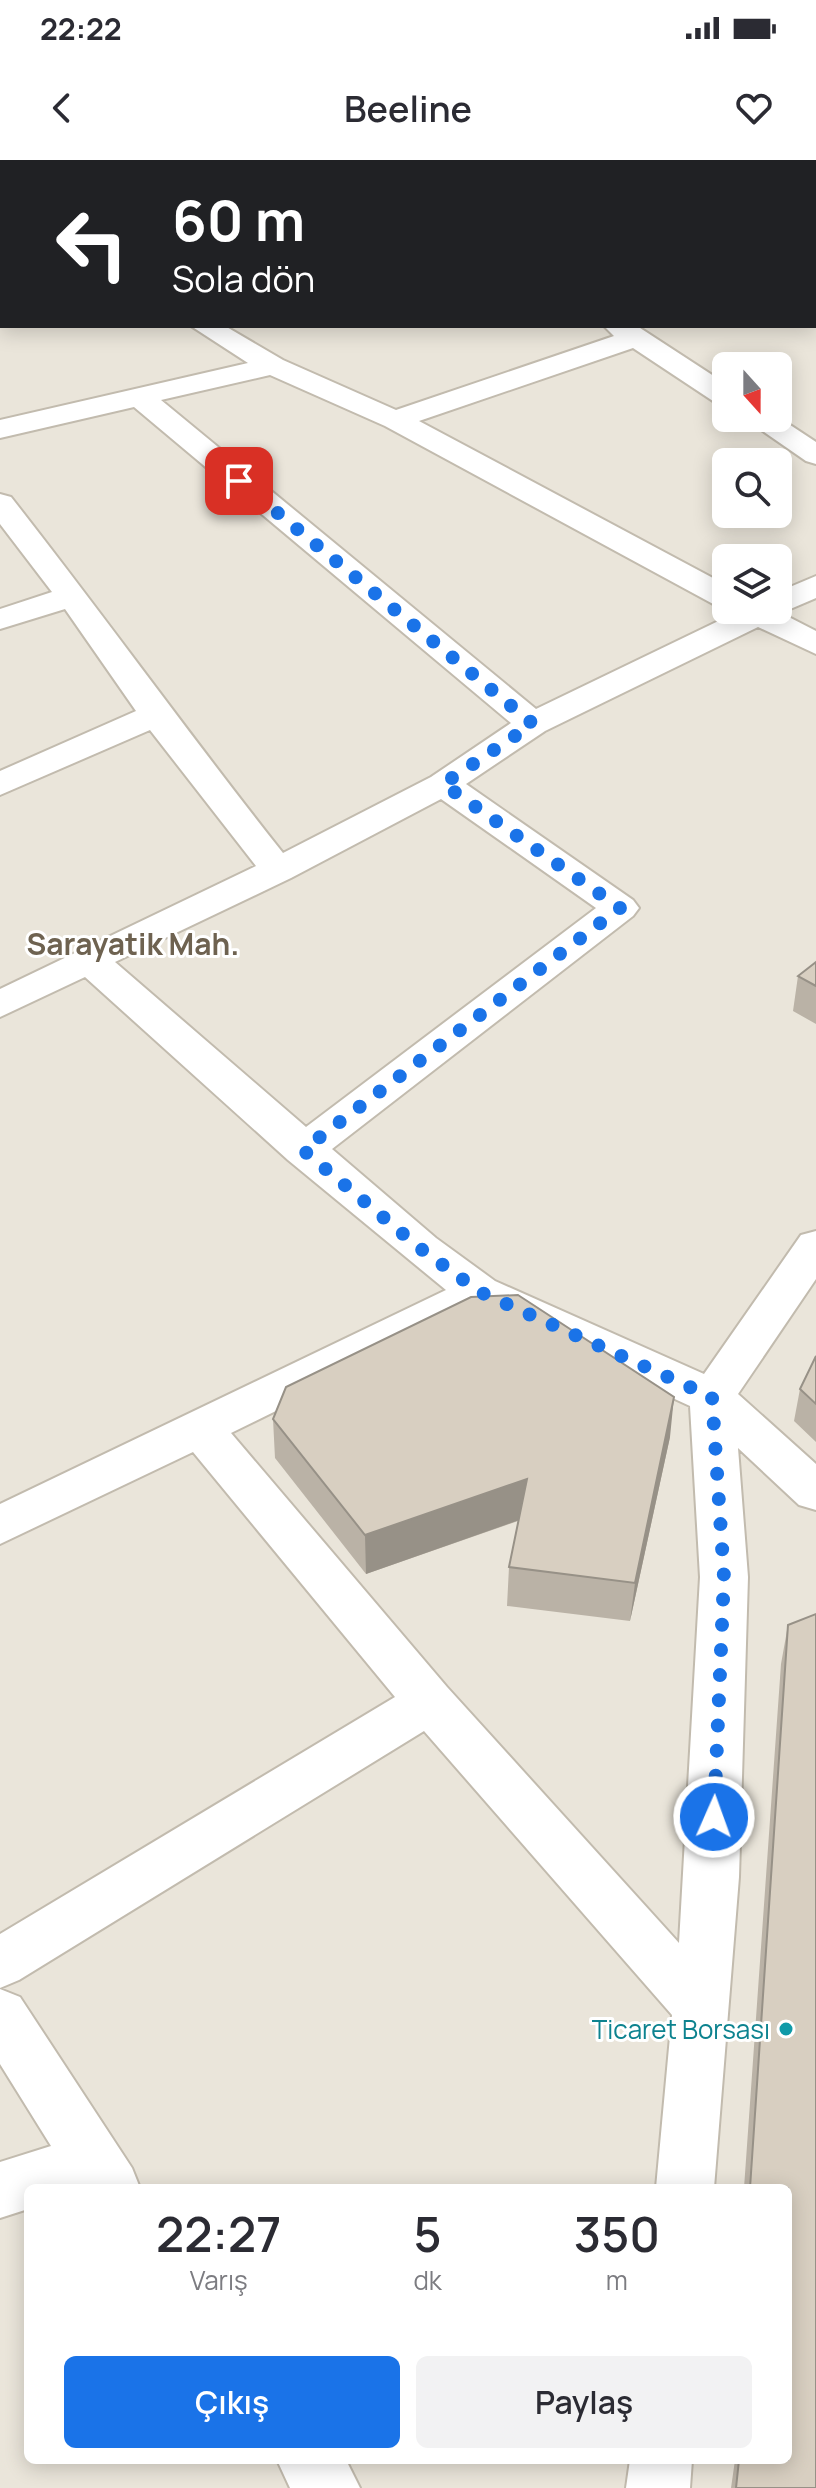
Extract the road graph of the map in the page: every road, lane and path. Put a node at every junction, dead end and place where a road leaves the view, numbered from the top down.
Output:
1 (212, 330) edge
2 (627, 332) edge
3 (273, 366) junction
4 (712, 388) edge
5 (142, 399) junction
6 (395, 420) junction
7 (0, 429) edge
8 (781, 432) edge
9 (816, 455) edge
10 (0, 503) edge
11 (816, 586) edge
12 (712, 590) edge
13 (72, 596) junction
14 (792, 597) edge
15 (0, 619) edge
16 (735, 624) edge
17 (785, 624) edge
18 (816, 644) edge
19 (156, 715) junction
20 (533, 724) junction
21 (0, 784) edge
22 (443, 784) junction
23 (278, 870) junction
24 (89, 960) junction
25 (0, 1005) edge
26 (303, 1150) junction
27 (816, 1246) edge
28 (480, 1292) junction
29 (712, 1397) junction
30 (200, 1428) junction
31 (816, 1492) edge
32 (0, 1525) edge
33 (429, 1702) junction
34 (0, 1963) edge
35 (701, 2007) junction
36 (0, 2015) edge
37 (101, 2174) edge
38 (38, 2184) edge
39 (685, 2184) edge
40 (24, 2186) edge
41 (0, 2190) edge
42 (311, 2464) edge
43 (661, 2464) edge
44 (328, 2488) edge
45 (658, 2488) edge

1 - 3 street
2 - 4 street
2 - 6 street
3 - 5 street
3 - 6 street
5 - 7 street
5 - 20 street
6 - 12 street
8 - 9 street
10 - 13 street
11 - 14 street
13 - 15 street
13 - 19 street
16 - 20 street
17 - 18 street
19 - 21 street
19 - 23 street
20 - 22 street
22 - 23 street
22 - 26 street
23 - 24 street
24 - 25 street
24 - 26 street
26 - 28 street
27 - 29 street
28 - 29 street
28 - 30 street
29 - 31 street
29 - 35 street
30 - 32 street
30 - 33 street
33 - 34 street
33 - 35 street
35 - 39 street
36 - 37 street
37 - 38 street
40 - 41 street
42 - 44 street
43 - 45 street

